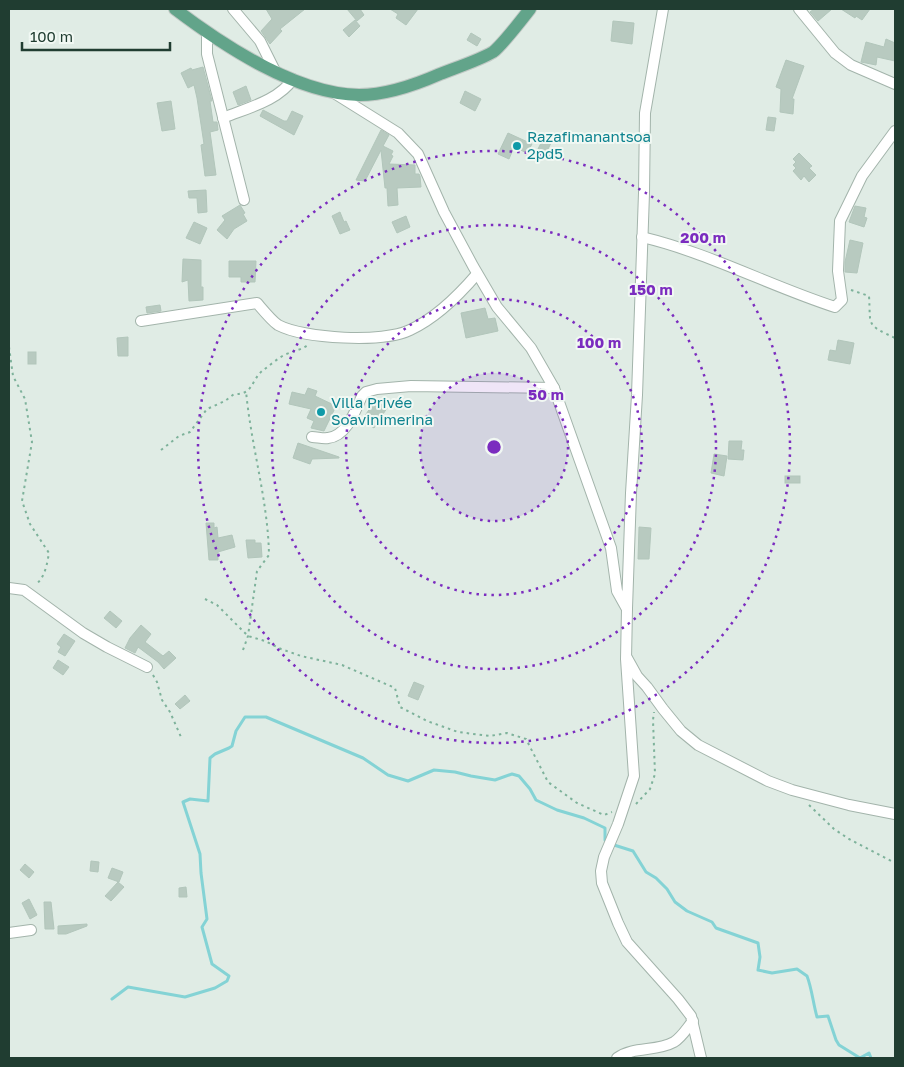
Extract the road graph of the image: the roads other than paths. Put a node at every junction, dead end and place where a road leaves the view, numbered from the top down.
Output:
1 (175, 9) edge
2 (233, 9) edge
3 (530, 9) edge
4 (663, 9) edge
5 (799, 9) edge
6 (207, 32) junction
7 (275, 71) junction
8 (293, 78) junction
9 (895, 84) edge
10 (334, 93) junction
11 (223, 118) junction
12 (895, 131) edge
13 (244, 200) dead end
14 (642, 236) junction
15 (477, 274) junction
16 (141, 322) dead end
17 (554, 388) junction
18 (312, 437) dead end
19 (9, 588) edge
20 (627, 609) junction
21 (626, 654) junction
22 (147, 666) road end
23 (895, 814) edge
24 (31, 930) dead end
25 (9, 934) edge
26 (693, 1021) junction
27 (617, 1058) edge
28 (701, 1058) edge

1 - 6 main road
2 - 7 street
3 - 10 main road
4 - 14 street
5 - 9 street
6 - 7 main road
6 - 11 street
7 - 8 main road
8 - 10 main road
8 - 11 street
10 - 15 street
11 - 13 street
12 - 14 street
14 - 20 street
15 - 16 street
15 - 17 street
17 - 18 street
17 - 20 street
19 - 22 street
20 - 21 street
21 - 23 street
21 - 26 street
24 - 25 street
26 - 27 street
26 - 28 street

